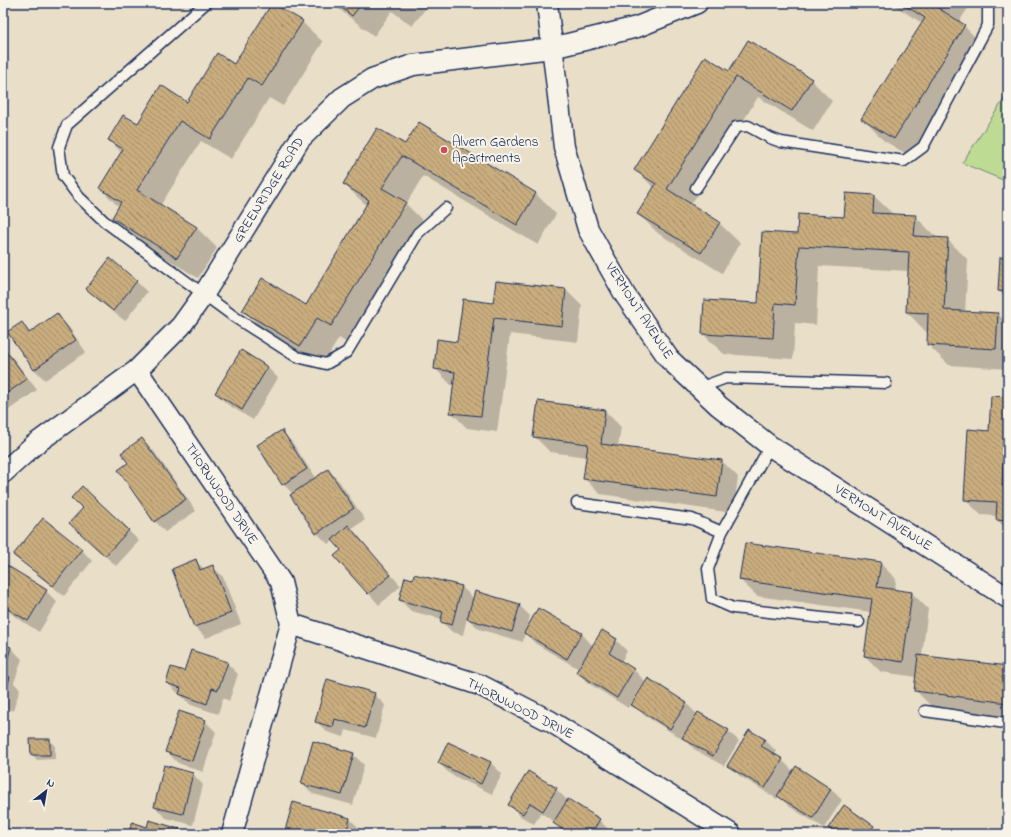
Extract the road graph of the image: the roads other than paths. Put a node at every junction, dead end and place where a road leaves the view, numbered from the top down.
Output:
1 (206, 3) edge
2 (547, 3) edge
3 (697, 3) edge
4 (988, 3) edge
5 (552, 48) junction
6 (696, 188) dead end
7 (446, 208) dead end
8 (204, 294) junction
9 (137, 370) junction
10 (886, 383) dead end
11 (699, 388) junction
12 (770, 446) junction
13 (3, 473) edge
14 (577, 503) dead end
15 (722, 532) junction
16 (1008, 598) edge
17 (859, 622) dead end
18 (291, 624) junction
19 (925, 711) dead end
20 (1008, 726) edge
21 (232, 834) edge
22 (731, 834) edge

1 - 8 lane
2 - 5 street, VERMONT AVENUE
3 - 5 street, GREENRIDGE ROAD
4 - 6 lane
5 - 8 street, GREENRIDGE ROAD
5 - 11 street, VERMONT AVENUE
7 - 8 lane
8 - 9 street, GREENRIDGE ROAD
9 - 13 street, GREENRIDGE ROAD
9 - 18 street, THORNWOOD DRIVE
10 - 11 lane
11 - 12 street, VERMONT AVENUE
12 - 15 lane
12 - 16 street, VERMONT AVENUE
14 - 15 lane
15 - 17 lane
18 - 21 street, THORNWOOD DRIVE
18 - 22 street, THORNWOOD DRIVE
19 - 20 lane

